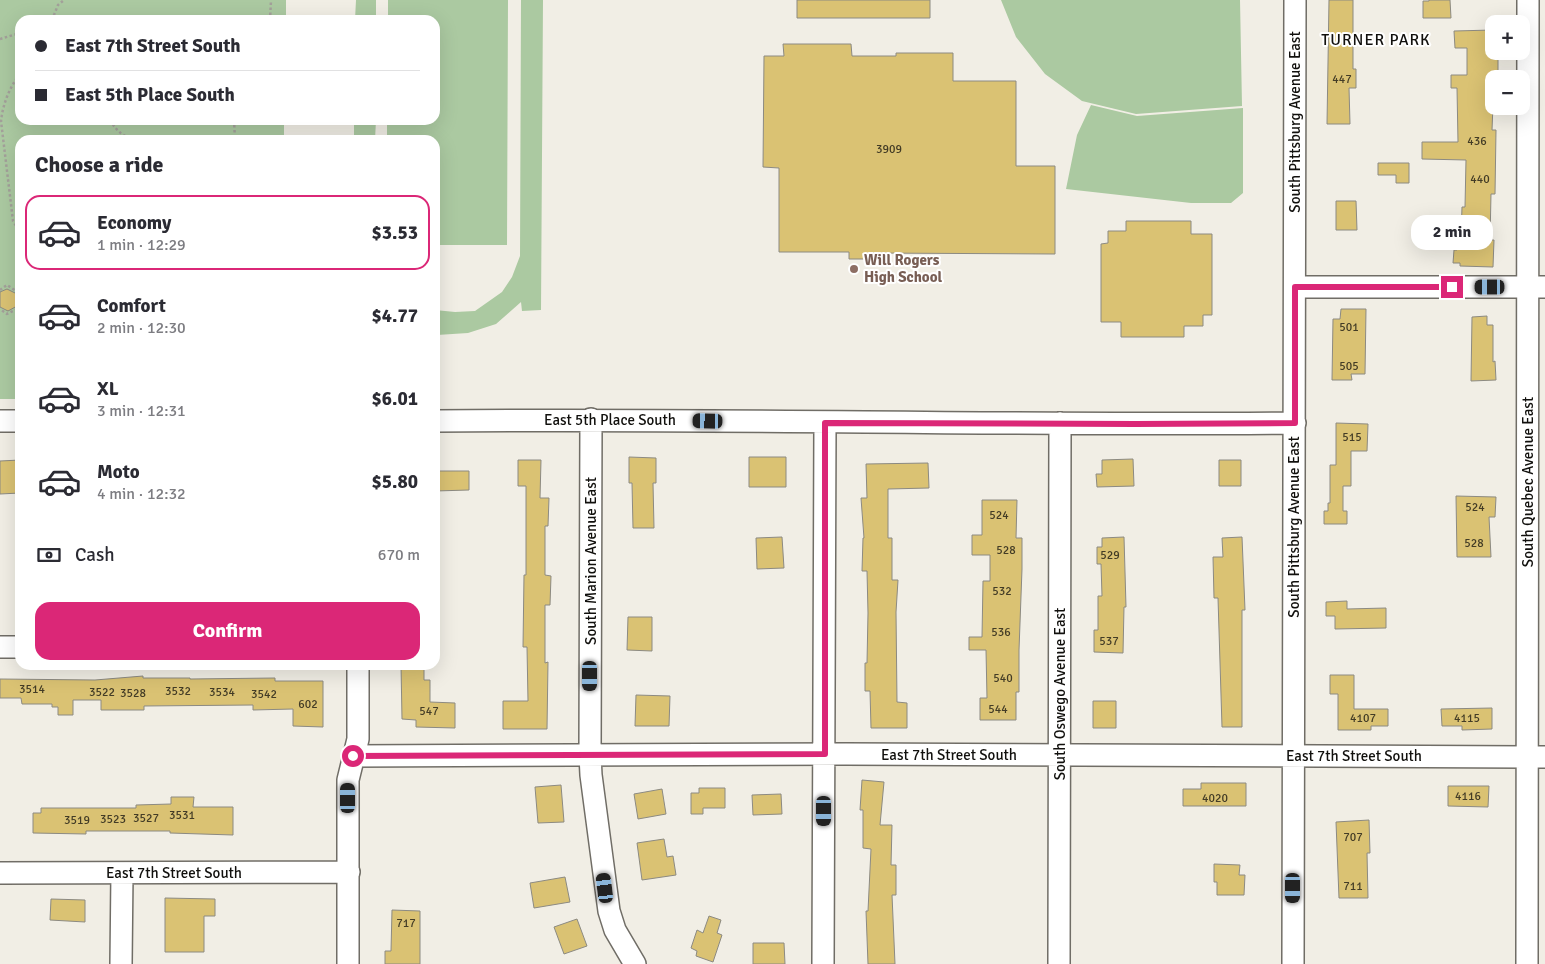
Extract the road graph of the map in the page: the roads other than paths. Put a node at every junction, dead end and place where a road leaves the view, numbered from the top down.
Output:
1 (1295, 0) edge
2 (1528, 0) edge
3 (1295, 287) junction
4 (1536, 287) edge
5 (592, 419) junction
6 (0, 421) edge
7 (15, 421) edge
8 (440, 421) edge
9 (825, 423) junction
10 (1060, 423) junction
11 (1295, 423) junction
12 (0, 648) edge
13 (15, 648) edge
14 (358, 670) edge
15 (825, 754) junction
16 (590, 755) junction
17 (1294, 755) junction
18 (353, 756) junction
19 (1060, 756) junction
20 (1537, 757) edge
21 (349, 872) junction
22 (0, 873) edge
23 (122, 873) junction
24 (121, 964) edge
25 (348, 964) edge
26 (635, 964) edge
27 (823, 964) edge
28 (1059, 964) edge
29 (1293, 964) edge
30 (1528, 964) edge

1 - 3 street, South Pittsburg Avenue East
2 - 4 street, South Quebec Avenue East
3 - 4 street
3 - 11 street, South Pittsburg Avenue East
4 - 20 street, South Quebec Avenue East
5 - 8 street, East 5th Place South
5 - 9 street, East 5th Place South
5 - 16 street, South Marion Avenue East
6 - 7 street
9 - 10 street, East 5th Place South
9 - 15 street
10 - 11 street, East 5th Place South
10 - 19 street, South Oswego Avenue East
11 - 17 street, South Pittsburg Avenue East
12 - 13 street
14 - 18 street
15 - 16 street, East 7th Street South
15 - 19 street, East 7th Street South
15 - 27 street
16 - 18 street, East 7th Street South
16 - 26 street, South Marion Avenue East
17 - 19 street, East 7th Street South
17 - 20 street, East 7th Street South
17 - 29 street, South Pittsburg Avenue East
18 - 21 street
19 - 28 street, South Oswego Avenue East
20 - 30 street, South Quebec Avenue East
21 - 23 street, East 7th Street South
21 - 25 street
22 - 23 street, East 7th Street South
23 - 24 street

